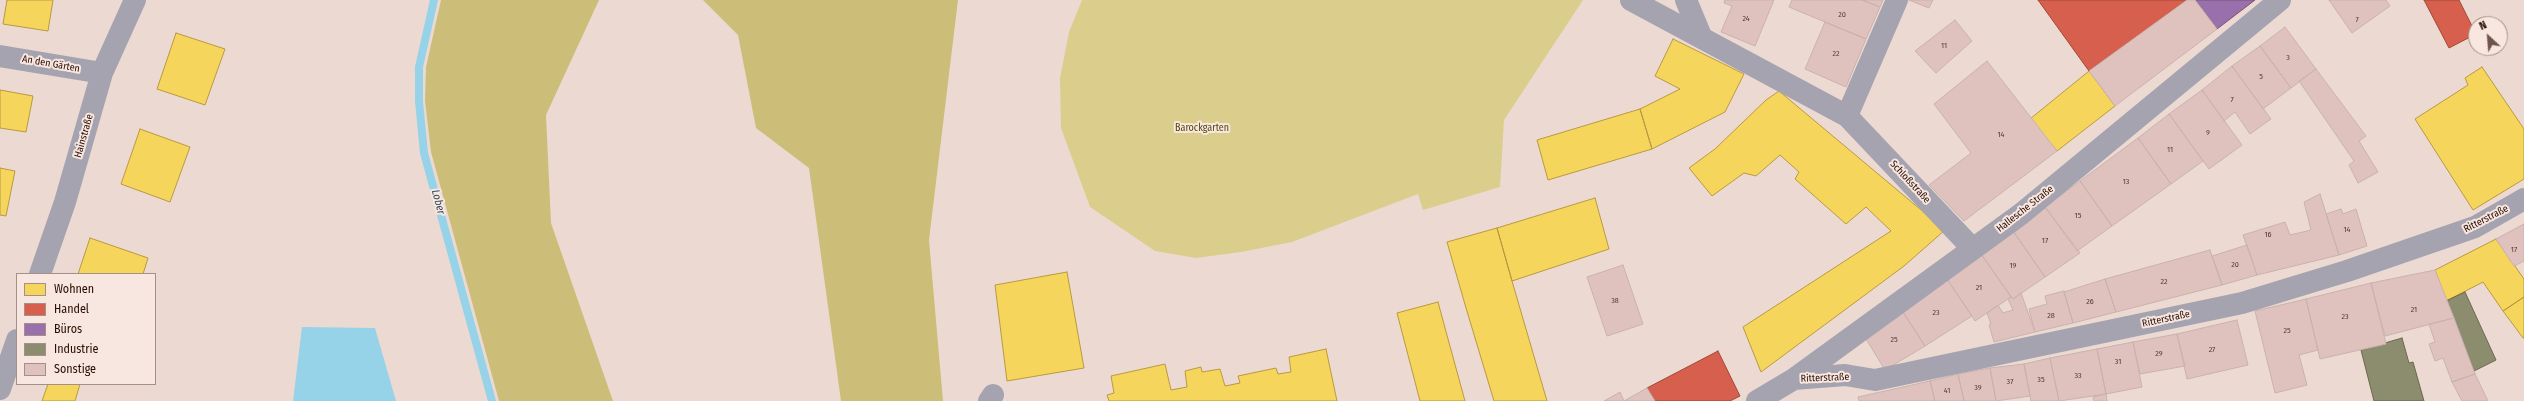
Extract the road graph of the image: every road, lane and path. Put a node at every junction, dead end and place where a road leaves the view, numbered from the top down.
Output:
1 (135, 0) edge
2 (1631, 0) edge
3 (1686, 0) edge
4 (1897, 0) edge
5 (2280, 0) edge
6 (1701, 36) junction
7 (0, 56) edge
8 (102, 73) junction
9 (1847, 116) junction
10 (2524, 199) edge
11 (1972, 248) junction
12 (40, 273) edge
13 (16, 343) edge
14 (1794, 379) junction
15 (0, 389) edge
16 (1757, 401) edge

1 - 8 street, Hainstraße
2 - 6 street, Schloßstraße
3 - 6 street
4 - 9 street
5 - 11 street, Hallesche Straße
6 - 9 street, Schloßstraße
7 - 8 street, An den Gärten
8 - 12 street, Hainstraße
9 - 11 street, Schloßstraße
10 - 14 street, Ritterstraße
11 - 14 street, Hallesche Straße
13 - 15 street
14 - 16 street, Hallesche Straße

